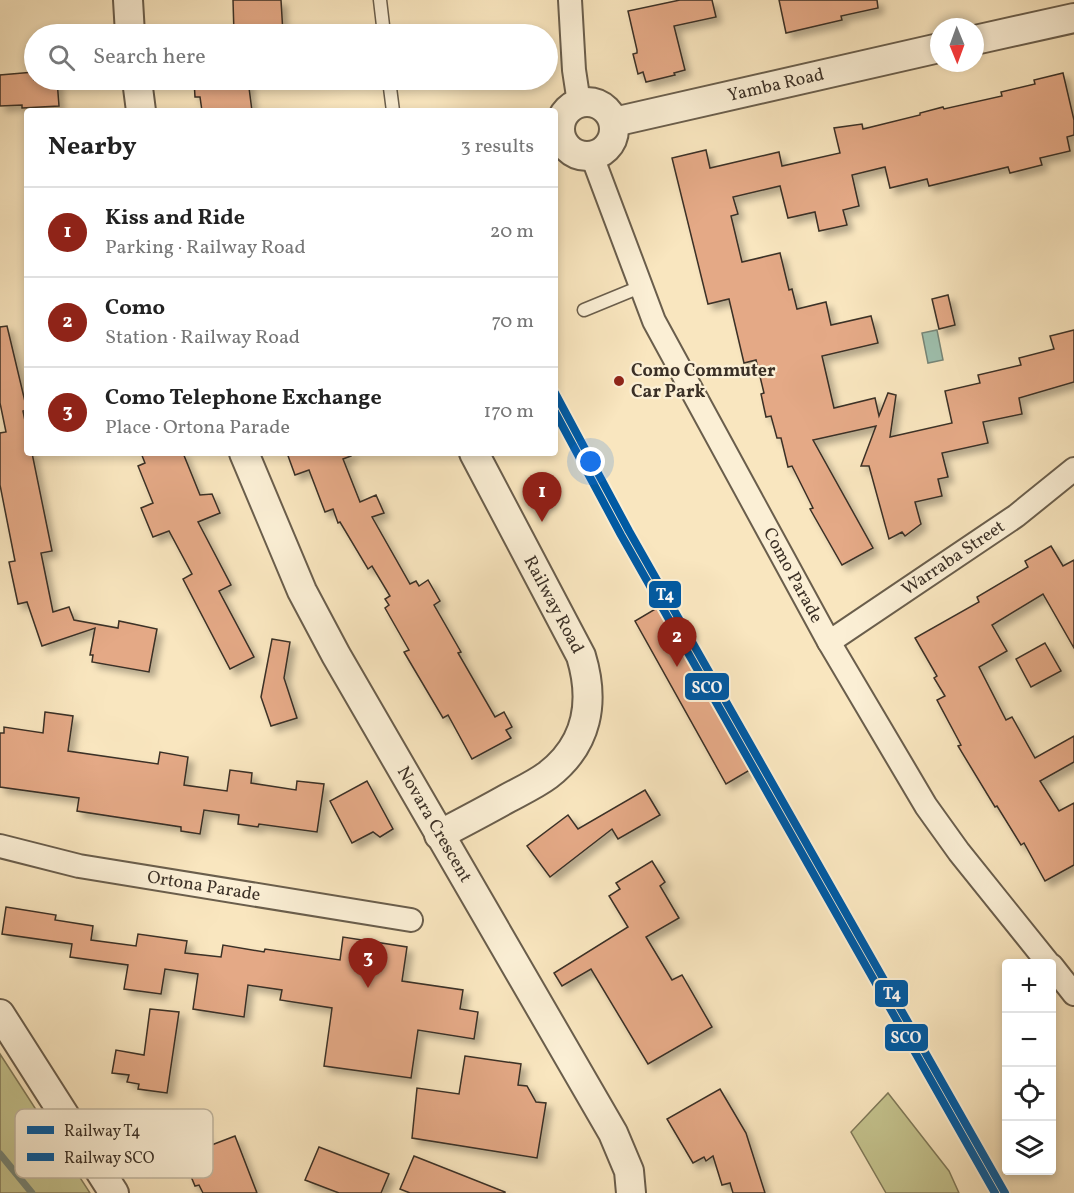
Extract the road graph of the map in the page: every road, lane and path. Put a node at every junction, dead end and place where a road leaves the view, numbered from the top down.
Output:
1 (128, 0) edge
2 (381, 0) edge
3 (570, 0) edge
4 (1074, 18) edge
5 (129, 24) edge
6 (383, 24) edge
7 (984, 38) edge
8 (930, 50) edge
9 (138, 90) edge
10 (390, 90) edge
11 (579, 103) junction
12 (141, 108) edge
13 (393, 108) edge
14 (614, 122) junction
15 (558, 138) edge
16 (592, 156) junction
17 (640, 287) junction
18 (584, 310) dead end
19 (245, 456) edge
20 (476, 456) edge
21 (1074, 469) edge
22 (829, 642) junction
23 (439, 835) junction
24 (0, 846) edge
25 (411, 920) dead end
26 (1046, 959) edge
27 (1056, 971) edge
28 (1074, 994) edge
29 (0, 1014) edge
30 (61, 1109) edge
31 (104, 1178) edge
32 (114, 1193) edge
33 (631, 1193) edge

1 - 5 street
2 - 6 lane
3 - 11 street
4 - 7 street
8 - 14 street, Yamba Road
9 - 12 street
10 - 13 lane
11 - 14 street
11 - 15 street
14 - 16 street
15 - 16 street
16 - 17 street, Como Parade
17 - 18 lane
17 - 22 street, Como Parade
19 - 23 street, Novara Crescent
20 - 23 street, Railway Road
21 - 22 street, Warraba Street
22 - 26 street, Como Parade
23 - 33 street, Novara Crescent
24 - 25 street, Ortona Parade
27 - 28 street, Como Parade
29 - 30 street
31 - 32 street

